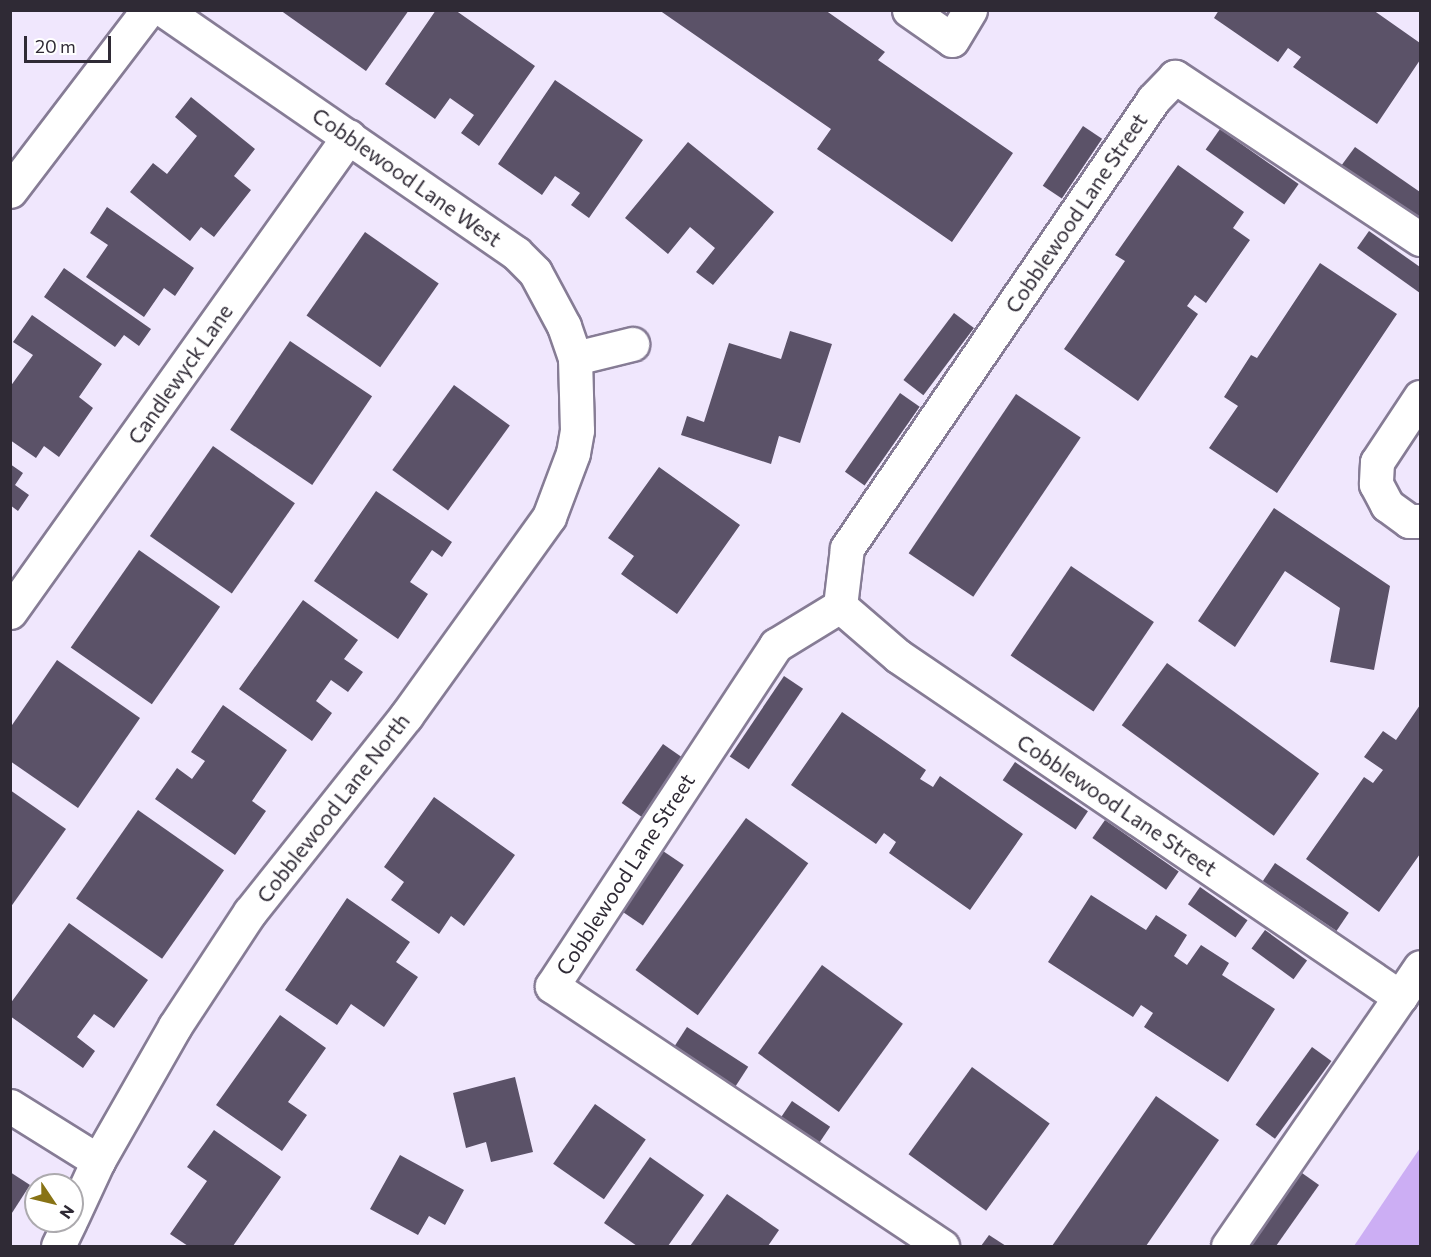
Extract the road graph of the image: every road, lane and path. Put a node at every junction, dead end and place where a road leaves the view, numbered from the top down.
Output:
1 (148, 10) edge
2 (164, 10) edge
3 (909, 10) edge
4 (970, 10) edge
5 (349, 136) junction
6 (10, 191) edge
7 (1420, 239) edge
8 (632, 344) dead end
9 (575, 358) junction
10 (578, 397) joint
11 (1420, 397) edge
12 (1420, 521) edge
13 (840, 606) junction
14 (10, 612) edge
15 (1420, 967) edge
16 (1400, 997) junction
17 (10, 1106) edge
18 (98, 1161) junction
19 (84, 1191) edge
20 (942, 1246) edge
21 (1228, 1246) edge

1 - 6 street
2 - 5 street, Cobblewood Lane West
3 - 4 street
5 - 9 street, Cobblewood Lane West
5 - 14 street, Candlewyck Lane
7 - 13 street, Cobblewood Lane Street
8 - 9 street
9 - 10 street, Cobblewood Lane West
10 - 18 street, Cobblewood Lane North
11 - 12 street
13 - 16 street, Cobblewood Lane Street
13 - 20 street, Cobblewood Lane Street
15 - 16 street
16 - 21 street
17 - 18 street
18 - 19 street, Cobblewood Lane North

